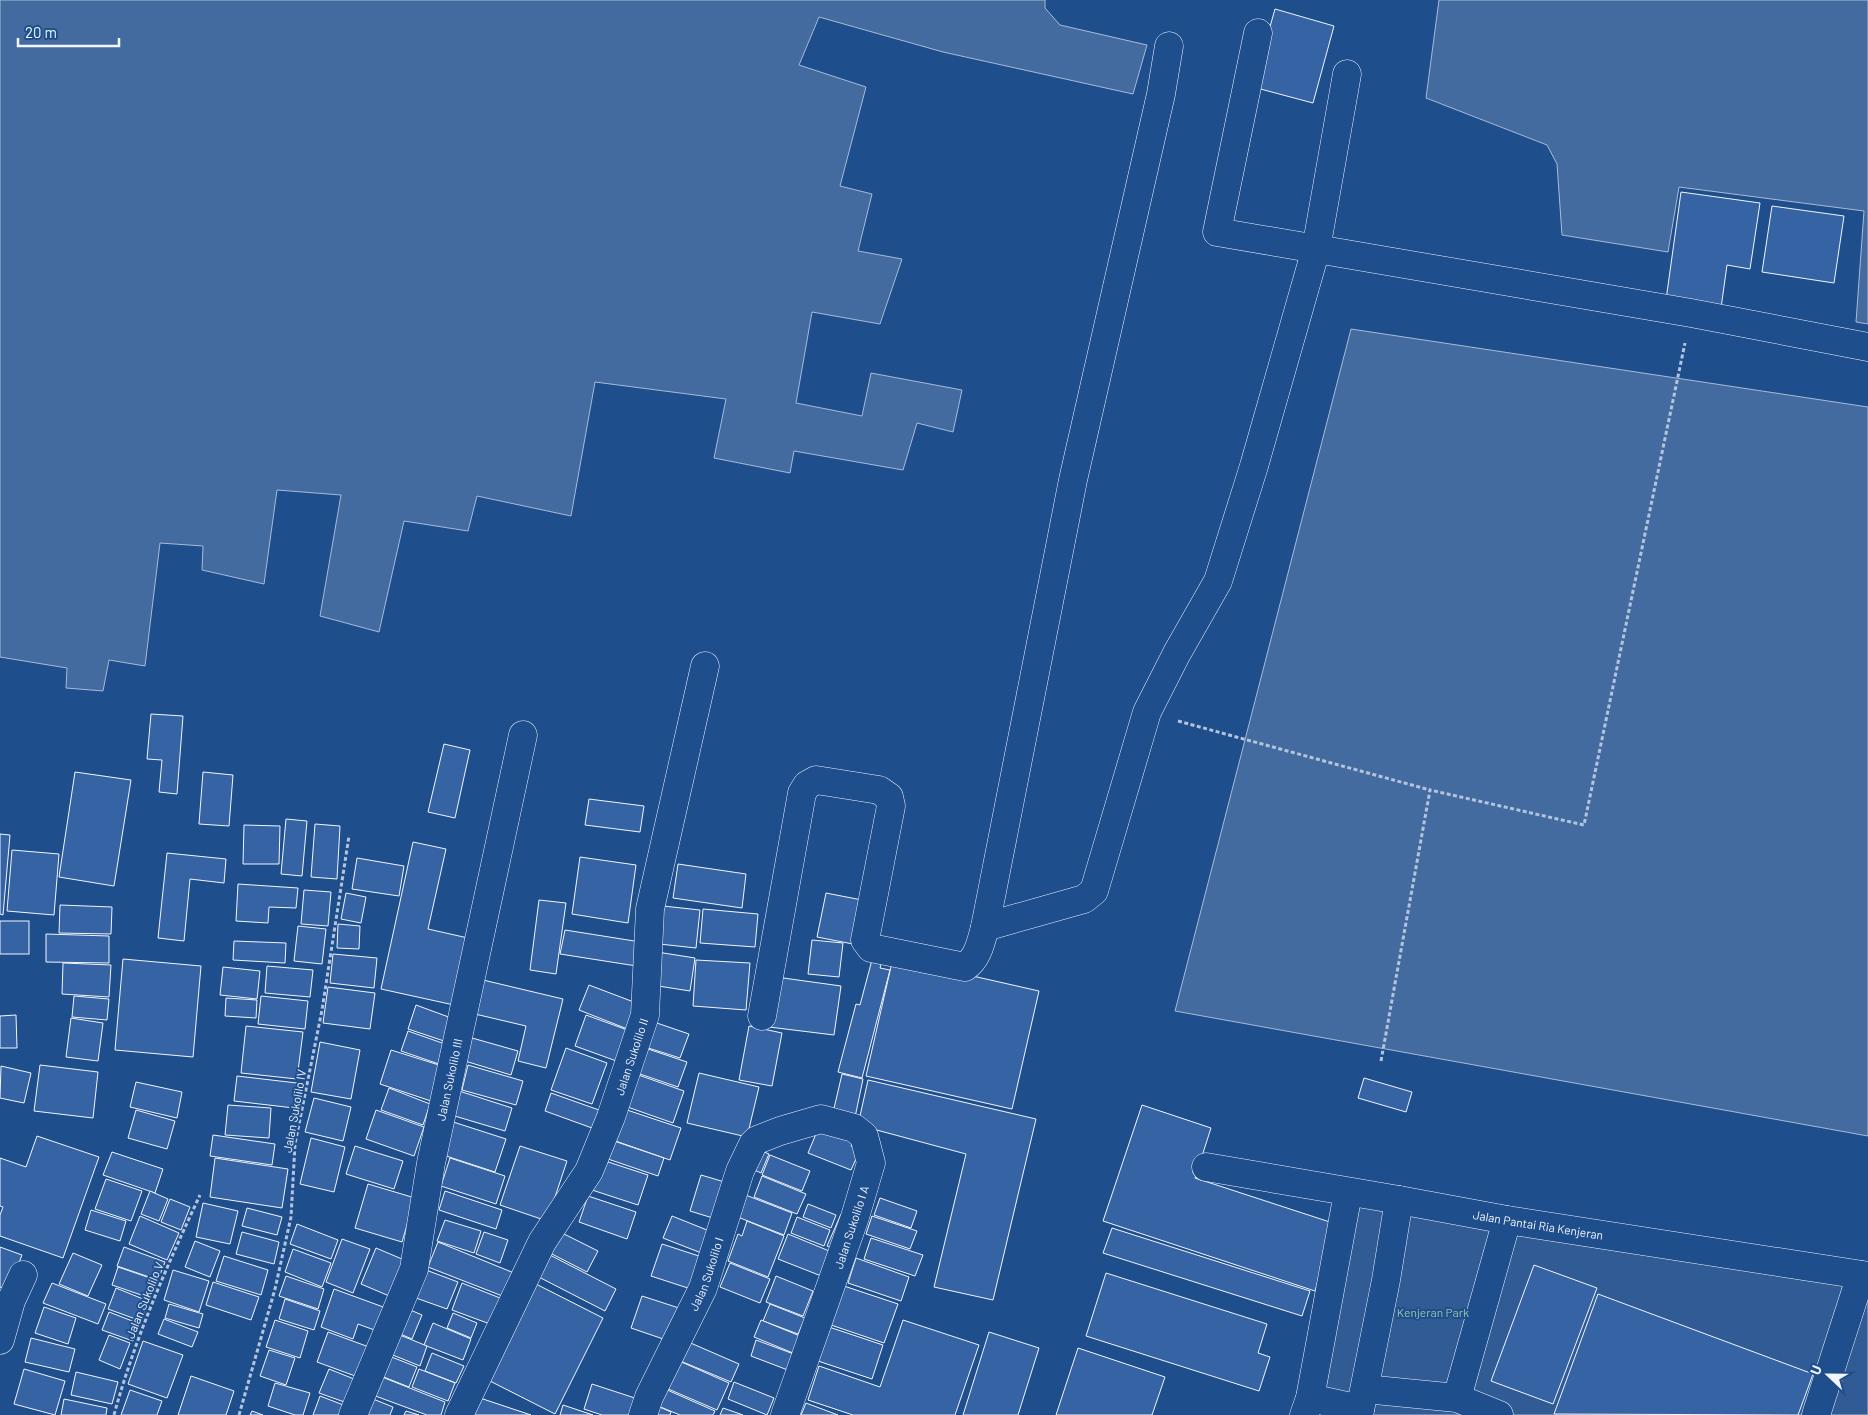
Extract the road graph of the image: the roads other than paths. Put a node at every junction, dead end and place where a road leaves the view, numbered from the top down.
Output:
1 (1258, 33) dead end
2 (1169, 46) dead end
3 (1347, 74) dead end
4 (1316, 249) junction
5 (1868, 347) edge
6 (705, 666) dead end
7 (523, 735) dead end
8 (986, 927) junction
9 (762, 1016) dead end
10 (767, 1136) joint
11 (1206, 1167) dead end
12 (1348, 1193) junction
13 (1399, 1200) junction
14 (1507, 1220) junction
15 (23, 1275) dead end
16 (1865, 1276) edge
17 (0, 1340) edge
18 (1457, 1398) junction
19 (1361, 1404) edge
20 (1307, 1406) edge
21 (353, 1415) edge
22 (460, 1415) edge
23 (643, 1415) edge
24 (785, 1415) edge
25 (1499, 1415) edge
26 (1816, 1415) edge

1 - 4 street
2 - 8 street
3 - 4 street
4 - 5 street
4 - 8 street
6 - 22 street, Jalan Sukolilo II
7 - 21 street, Jalan Sukolilo III
8 - 9 street
10 - 23 street, Jalan Sukolilo I
10 - 24 street, Jalan Sukolilo I A
11 - 12 street, Jalan Pantai Ria Kenjeran
12 - 13 street, Jalan Pantai Ria Kenjeran
12 - 20 street
13 - 14 street, Jalan Pantai Ria Kenjeran
13 - 19 street
14 - 16 street, Jalan Pantai Ria Kenjeran
14 - 18 street
15 - 17 street
16 - 26 street
18 - 19 street
18 - 25 street
19 - 20 street

